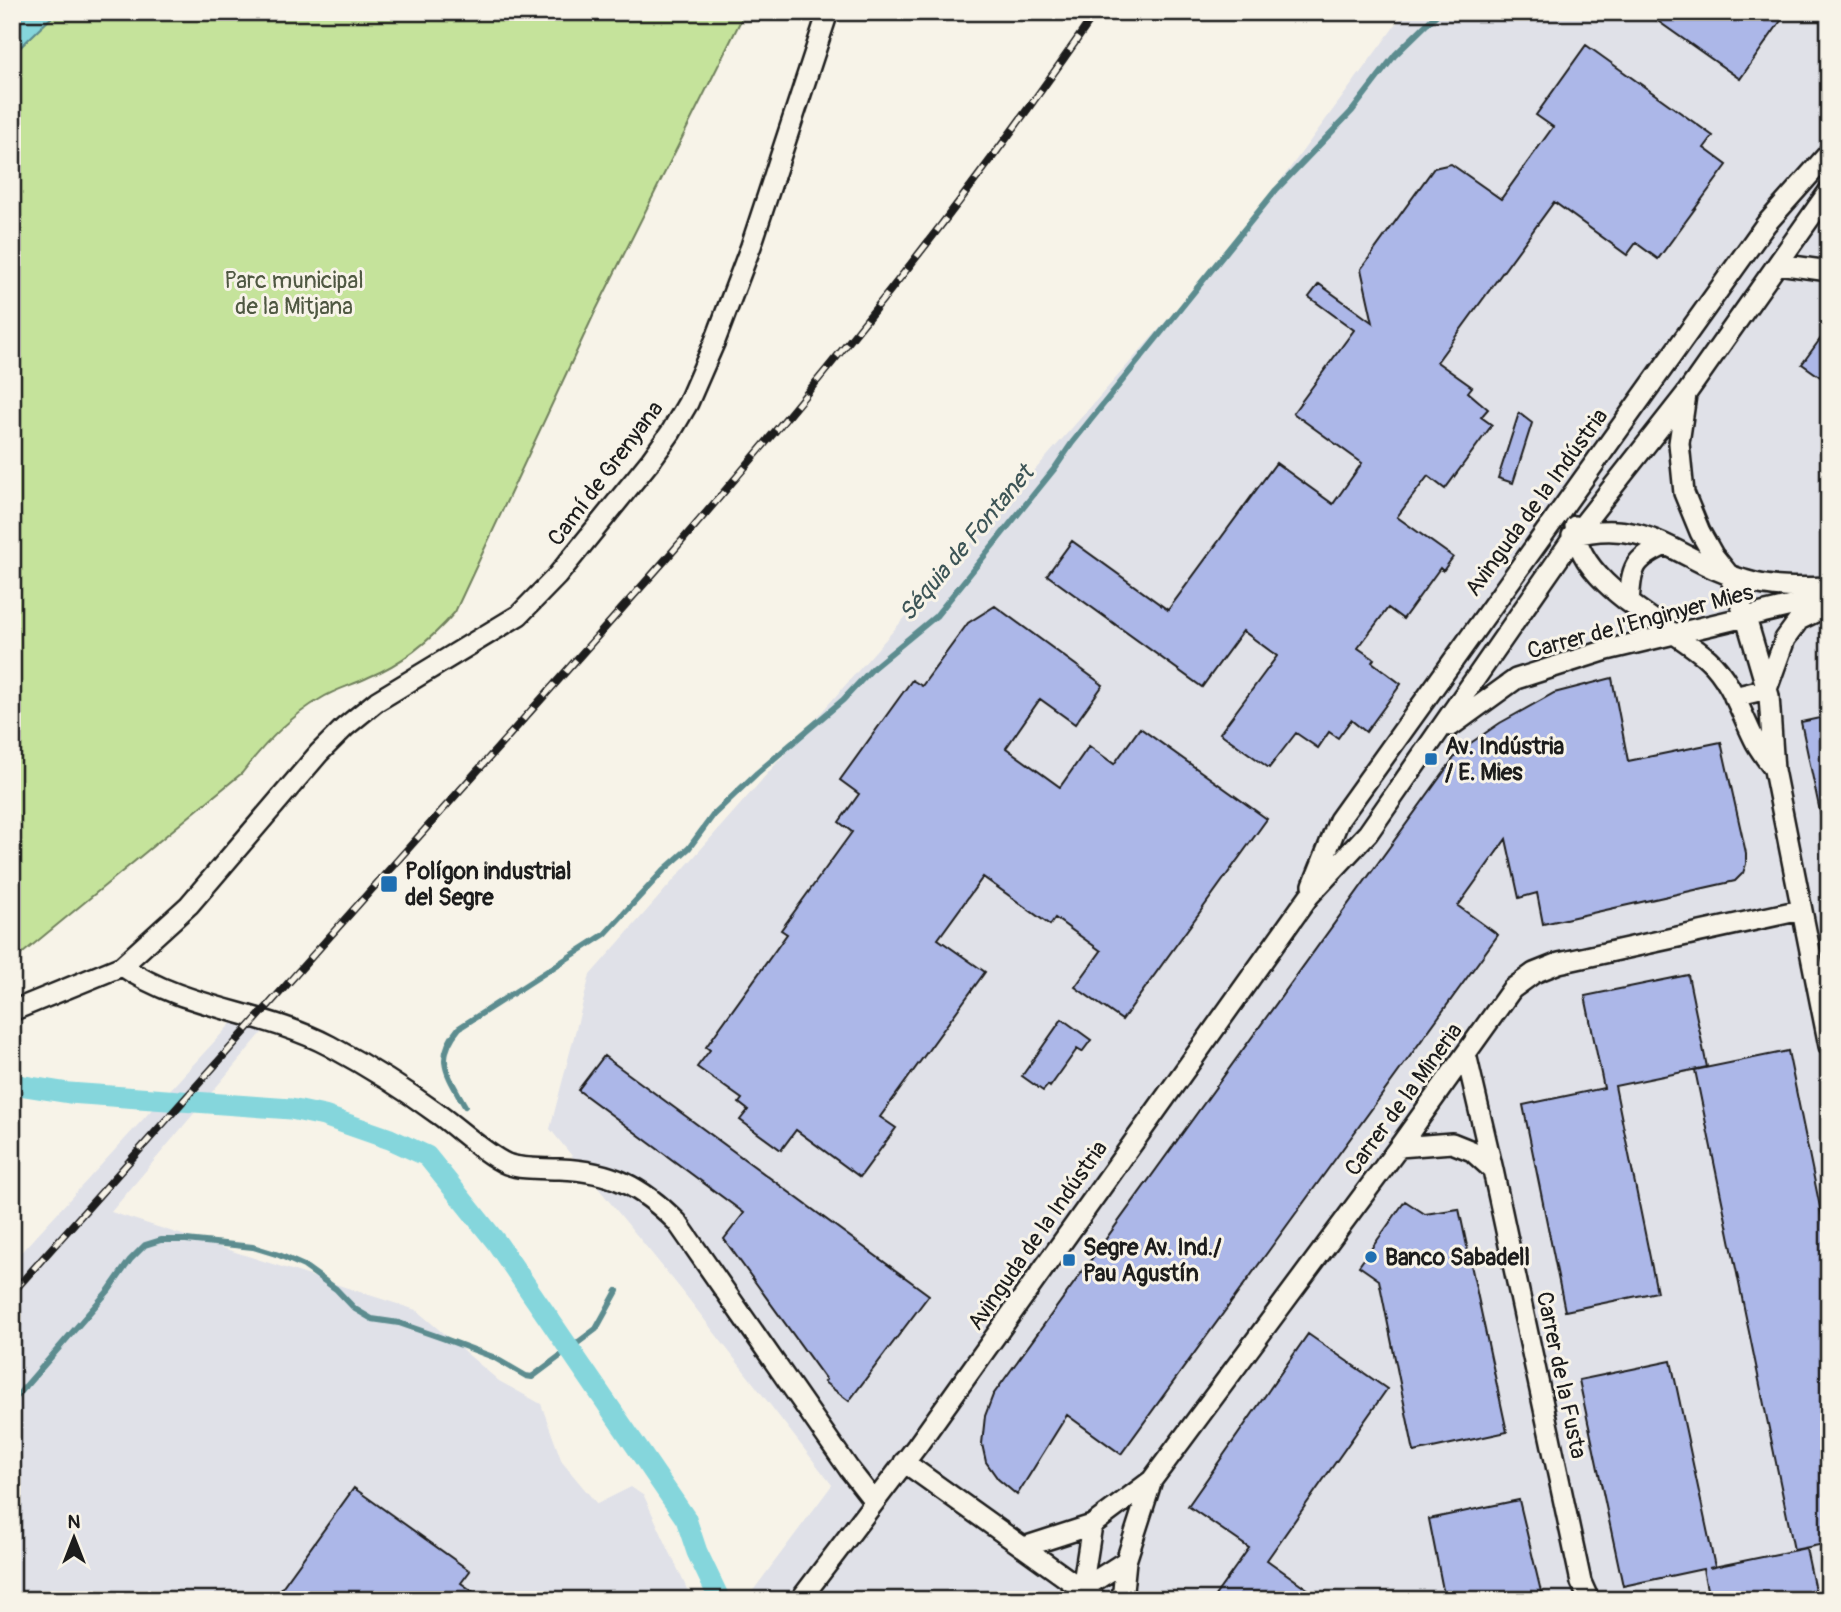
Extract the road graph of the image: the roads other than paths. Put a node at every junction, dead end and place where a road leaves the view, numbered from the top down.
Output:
1 (828, 12) edge
2 (1829, 153) edge
3 (1828, 194) edge
4 (1778, 264) junction
5 (1829, 271) edge
6 (1686, 394) junction
7 (1574, 491) junction
8 (1575, 535) junction
9 (1665, 545) junction
10 (1531, 550) junction
11 (1729, 575) junction
12 (1829, 587) edge
13 (1829, 597) edge
14 (1629, 602) junction
15 (1829, 606) edge
16 (1746, 618) junction
17 (1674, 633) junction
18 (1767, 689) junction
19 (1734, 697) junction
20 (1438, 735) junction
21 (1774, 770) junction
22 (1309, 896) junction
23 (1801, 911) junction
24 (122, 966) junction
25 (12, 1011) edge
26 (1829, 1046) edge
27 (1466, 1054) junction
28 (1399, 1147) junction
29 (1493, 1170) junction
30 (904, 1462) junction
31 (1152, 1480) junction
32 (874, 1501) junction
33 (1092, 1525) junction
34 (1024, 1547) junction
35 (1126, 1561) junction
36 (1090, 1594) edge
37 (1584, 1594) edge
38 (800, 1600) edge
39 (1122, 1600) edge

1 - 24 street, Camí de Grenyana
2 - 7 street, Avinguda de la Indústria
3 - 4 street, Avinguda de la Indústria
4 - 5 street
4 - 6 street, Avinguda de la Indústria
6 - 8 street, Avinguda de la Indústria
6 - 11 street
7 - 8 street
7 - 10 street, Avinguda de la Indústria
8 - 9 street, Carrer de l'Enginyer Mies
8 - 10 street, Carrer de l'Enginyer Mies
8 - 14 street
8 - 20 street, Avinguda de la Indústria
9 - 11 street, Carrer de l'Enginyer Mies
9 - 14 street, Carrer de l'Enginyer Mies
10 - 22 street, Avinguda de la Indústria
11 - 12 street, Carrer de l'Enginyer Mies
11 - 16 street
13 - 16 street, Carrer de l'Enginyer Mies
14 - 17 street
15 - 18 street
16 - 17 street, Carrer de l'Enginyer Mies
16 - 18 street
17 - 19 street
17 - 20 street, Carrer de l'Enginyer Mies
18 - 19 street
18 - 21 street
19 - 21 street
20 - 22 street, Avinguda de la Indústria
21 - 23 street
22 - 30 street, Avinguda de la Indústria
23 - 26 street
23 - 27 street, Carrer de la Mineria
24 - 25 street
24 - 32 street
27 - 28 street, Carrer de la Mineria
27 - 29 street, Carrer de la Fusta
28 - 29 street
28 - 31 street, Carrer de la Mineria
29 - 37 street, Carrer de la Fusta
30 - 32 street, Avinguda de la Indústria
30 - 34 street
31 - 33 street, Carrer de la Mineria
31 - 35 street, Carrer de la Mineria
32 - 38 street, Avinguda de la Indústria
33 - 34 street, Carrer de la Mineria
33 - 36 street
34 - 36 street
35 - 36 street
35 - 39 street, Carrer de la Mineria

